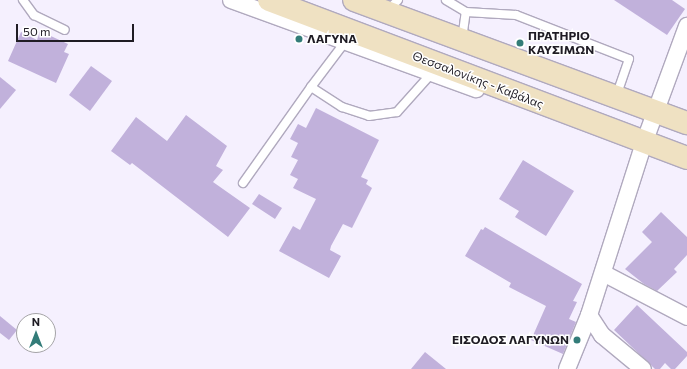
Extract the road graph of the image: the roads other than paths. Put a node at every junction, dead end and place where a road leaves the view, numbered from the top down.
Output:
1 (23, 0) edge
2 (231, 0) edge
3 (269, 0) edge
4 (354, 0) edge
5 (446, 0) edge
6 (392, 6) edge
7 (466, 12) junction
8 (687, 26) edge
9 (65, 30) dead end
10 (462, 41) junction
11 (345, 42) junction
12 (431, 74) junction
13 (310, 87) junction
14 (616, 97) junction
15 (655, 111) junction
16 (687, 123) edge
17 (642, 147) junction
18 (687, 158) edge
19 (243, 183) dead end
20 (603, 273) junction
21 (589, 315) junction
22 (687, 317) edge
23 (567, 369) edge
24 (643, 369) edge

1 - 9 lane
2 - 11 street
3 - 17 main road, Θεσσαλονίκης - Καβάλας
4 - 6 main road
5 - 7 lane
6 - 10 main road
7 - 10 lane
7 - 14 lane
8 - 15 street
10 - 14 main road
11 - 12 street
11 - 13 lane
12 - 13 lane
12 - 17 street
13 - 19 lane
14 - 15 main road
15 - 16 main road
15 - 17 street
17 - 18 main road, Θεσσαλονίκης - Καβάλας
17 - 20 street
20 - 21 street
20 - 22 street
21 - 23 street
21 - 24 street

